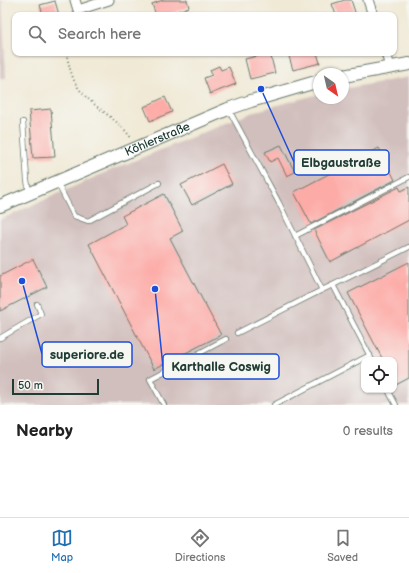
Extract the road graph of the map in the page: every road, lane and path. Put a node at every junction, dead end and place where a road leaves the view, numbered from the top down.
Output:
1 (75, 0) edge
2 (109, 0) edge
3 (368, 0) edge
4 (372, 12) edge
5 (67, 56) edge
6 (387, 56) edge
7 (409, 64) edge
8 (390, 67) junction
9 (349, 75) edge
10 (313, 83) edge
11 (228, 109) junction
12 (23, 122) dead end
13 (138, 147) junction
14 (409, 177) edge
15 (57, 182) junction
16 (159, 184) dead end
17 (30, 193) junction
18 (0, 206) edge
19 (295, 236) junction
20 (409, 247) edge
21 (333, 285) junction
22 (322, 290) junction
23 (37, 304) dead end
24 (237, 333) dead end
25 (0, 338) edge
26 (226, 339) dead end
27 (370, 357) edge
28 (361, 363) edge
29 (390, 393) edge
30 (164, 405) edge
31 (274, 405) edge
32 (396, 405) edge

1 - 2 street
3 - 4 street
5 - 13 path
6 - 8 street
7 - 8 street
8 - 9 street
10 - 11 street, Köhlerstraße
11 - 13 street, Köhlerstraße
11 - 19 lane
12 - 17 lane
13 - 15 street, Köhlerstraße
14 - 19 lane
15 - 16 lane
15 - 17 street, Köhlerstraße
17 - 18 street, Köhlerstraße
19 - 22 lane
20 - 21 lane
21 - 22 lane
21 - 27 lane
22 - 24 lane
23 - 25 lane
26 - 30 lane
28 - 31 lane
29 - 32 lane

